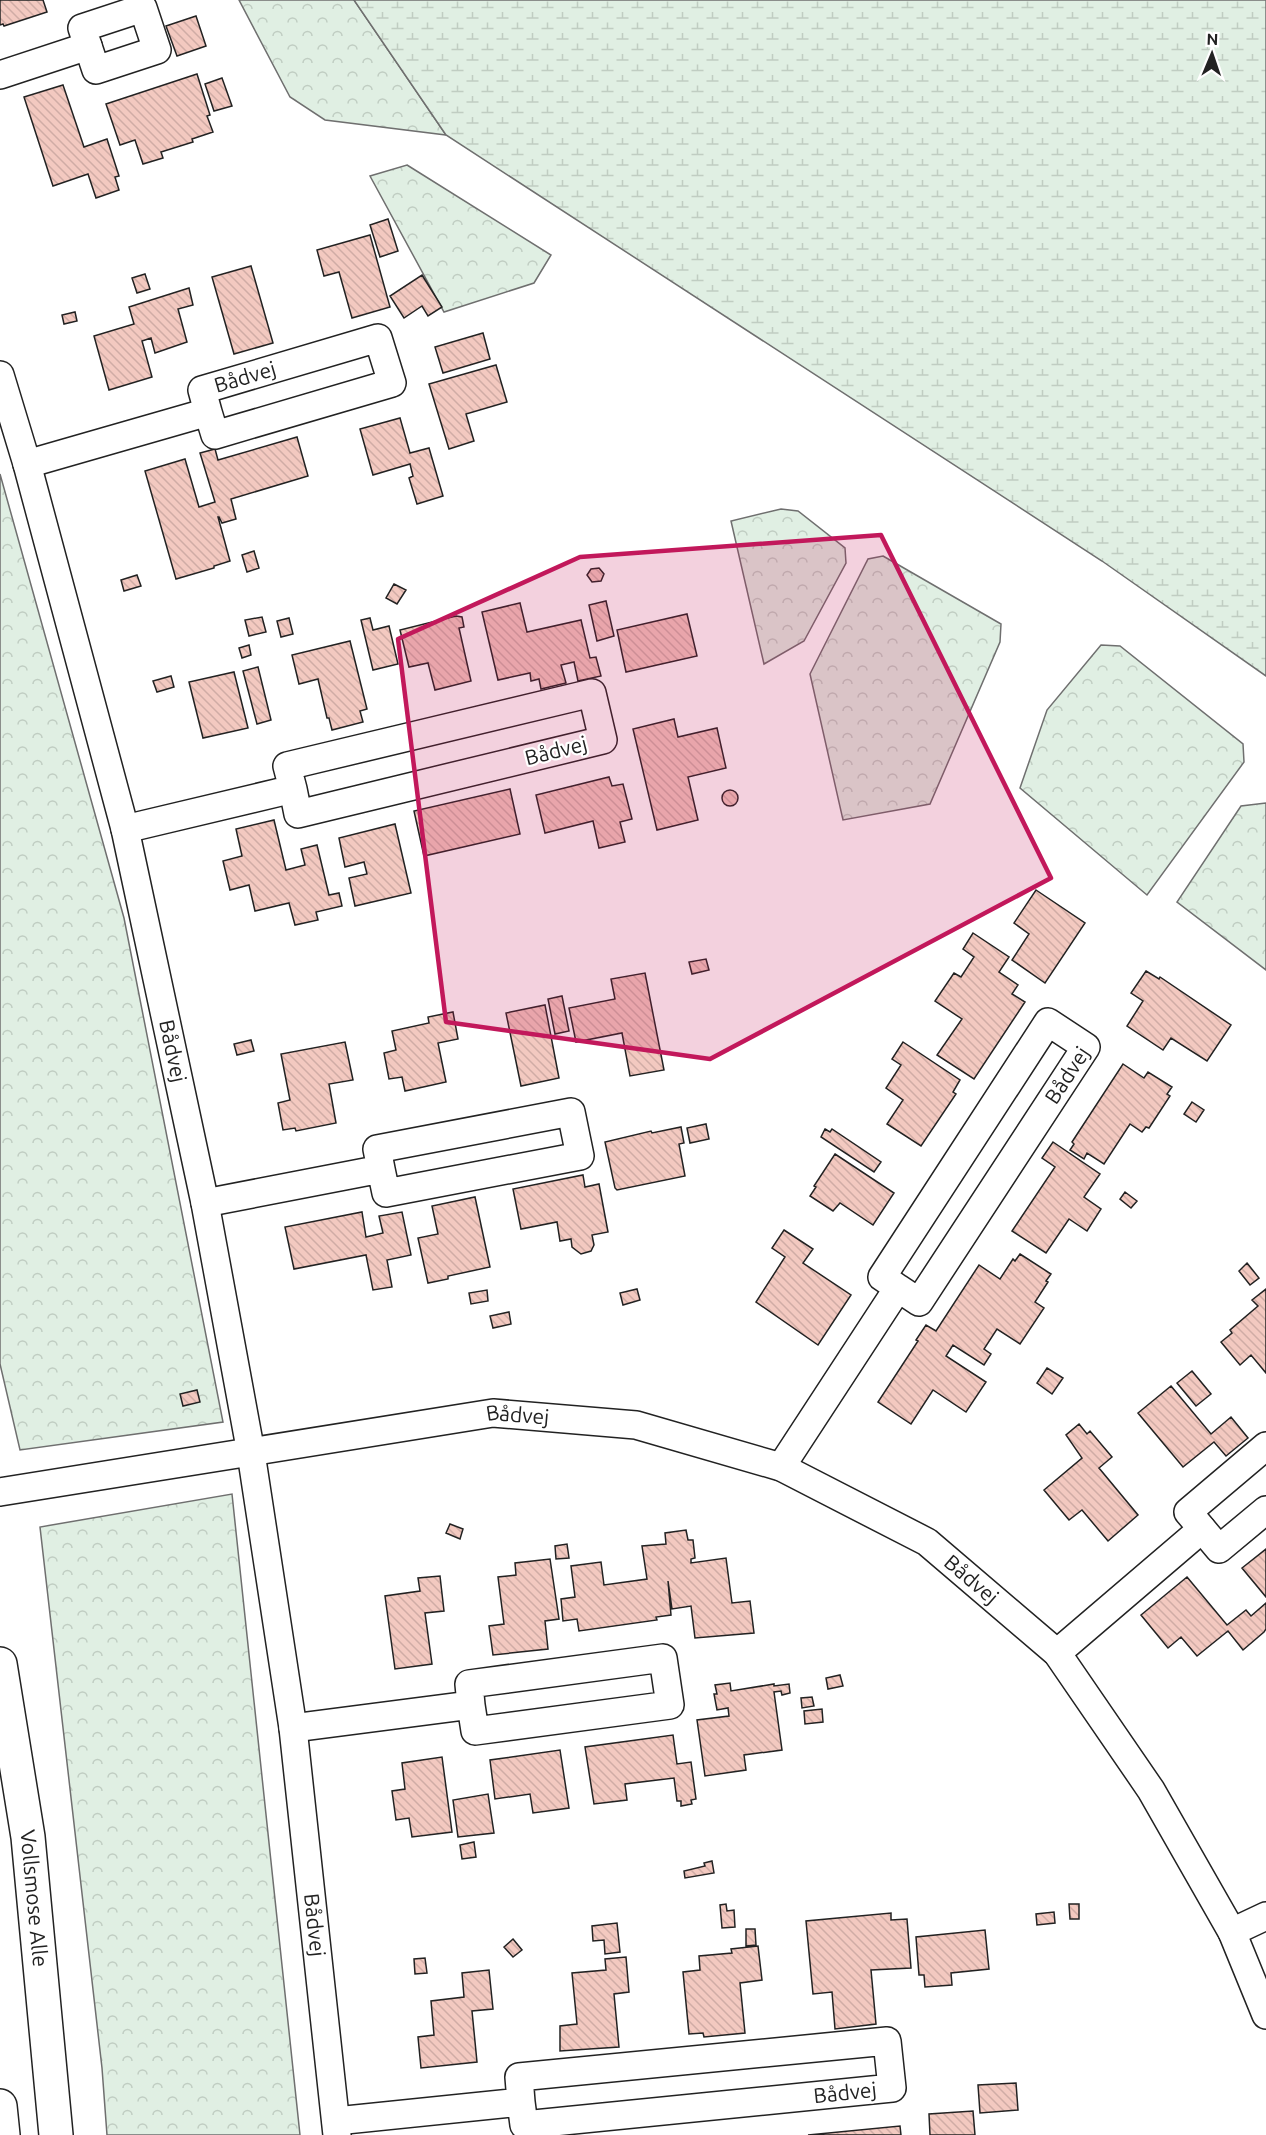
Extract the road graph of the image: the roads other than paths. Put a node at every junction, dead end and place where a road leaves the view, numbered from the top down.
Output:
1 (88, 46) dead end
2 (0, 75) edge
3 (0, 375) edge
4 (208, 412) junction
5 (27, 464) junction
6 (293, 789) junction
7 (124, 829) junction
8 (381, 1169) junction
9 (205, 1203) junction
10 (898, 1288) junction
11 (1266, 1446) edge
12 (250, 1453) junction
13 (781, 1467) junction
14 (0, 1492) edge
15 (1266, 1510) edge
16 (1202, 1529) junction
17 (1057, 1653) junction
18 (0, 1664) edge
19 (471, 1705) junction
20 (293, 1728) junction
21 (1266, 1916) edge
22 (1232, 1932) junction
23 (1266, 2015) edge
24 (521, 2102) junction
25 (0, 2106) edge
26 (336, 2128) edge
27 (3, 2135) edge
28 (56, 2135) edge

1 - 2 street
3 - 5 street, Bådvej
4 - 4 street, Bådvej
4 - 5 street, Bådvej
5 - 7 street, Bådvej
6 - 6 street, Bådvej
6 - 7 street
7 - 9 street, Bådvej
8 - 8 street
8 - 9 street
9 - 12 street, Bådvej
10 - 10 street, Bådvej
10 - 13 street
11 - 16 street
12 - 13 street, Bådvej
12 - 14 street, Bådvej
12 - 20 street, Bådvej
13 - 17 street, Bådvej
15 - 16 street
16 - 17 street
17 - 22 street, Bådvej
18 - 28 street, Vollsmose Alle
19 - 19 street
19 - 20 street
20 - 26 street, Bådvej
21 - 22 street
22 - 23 street, Bådvej
24 - 24 street, Bådvej
24 - 26 street, Bådvej
25 - 27 street

